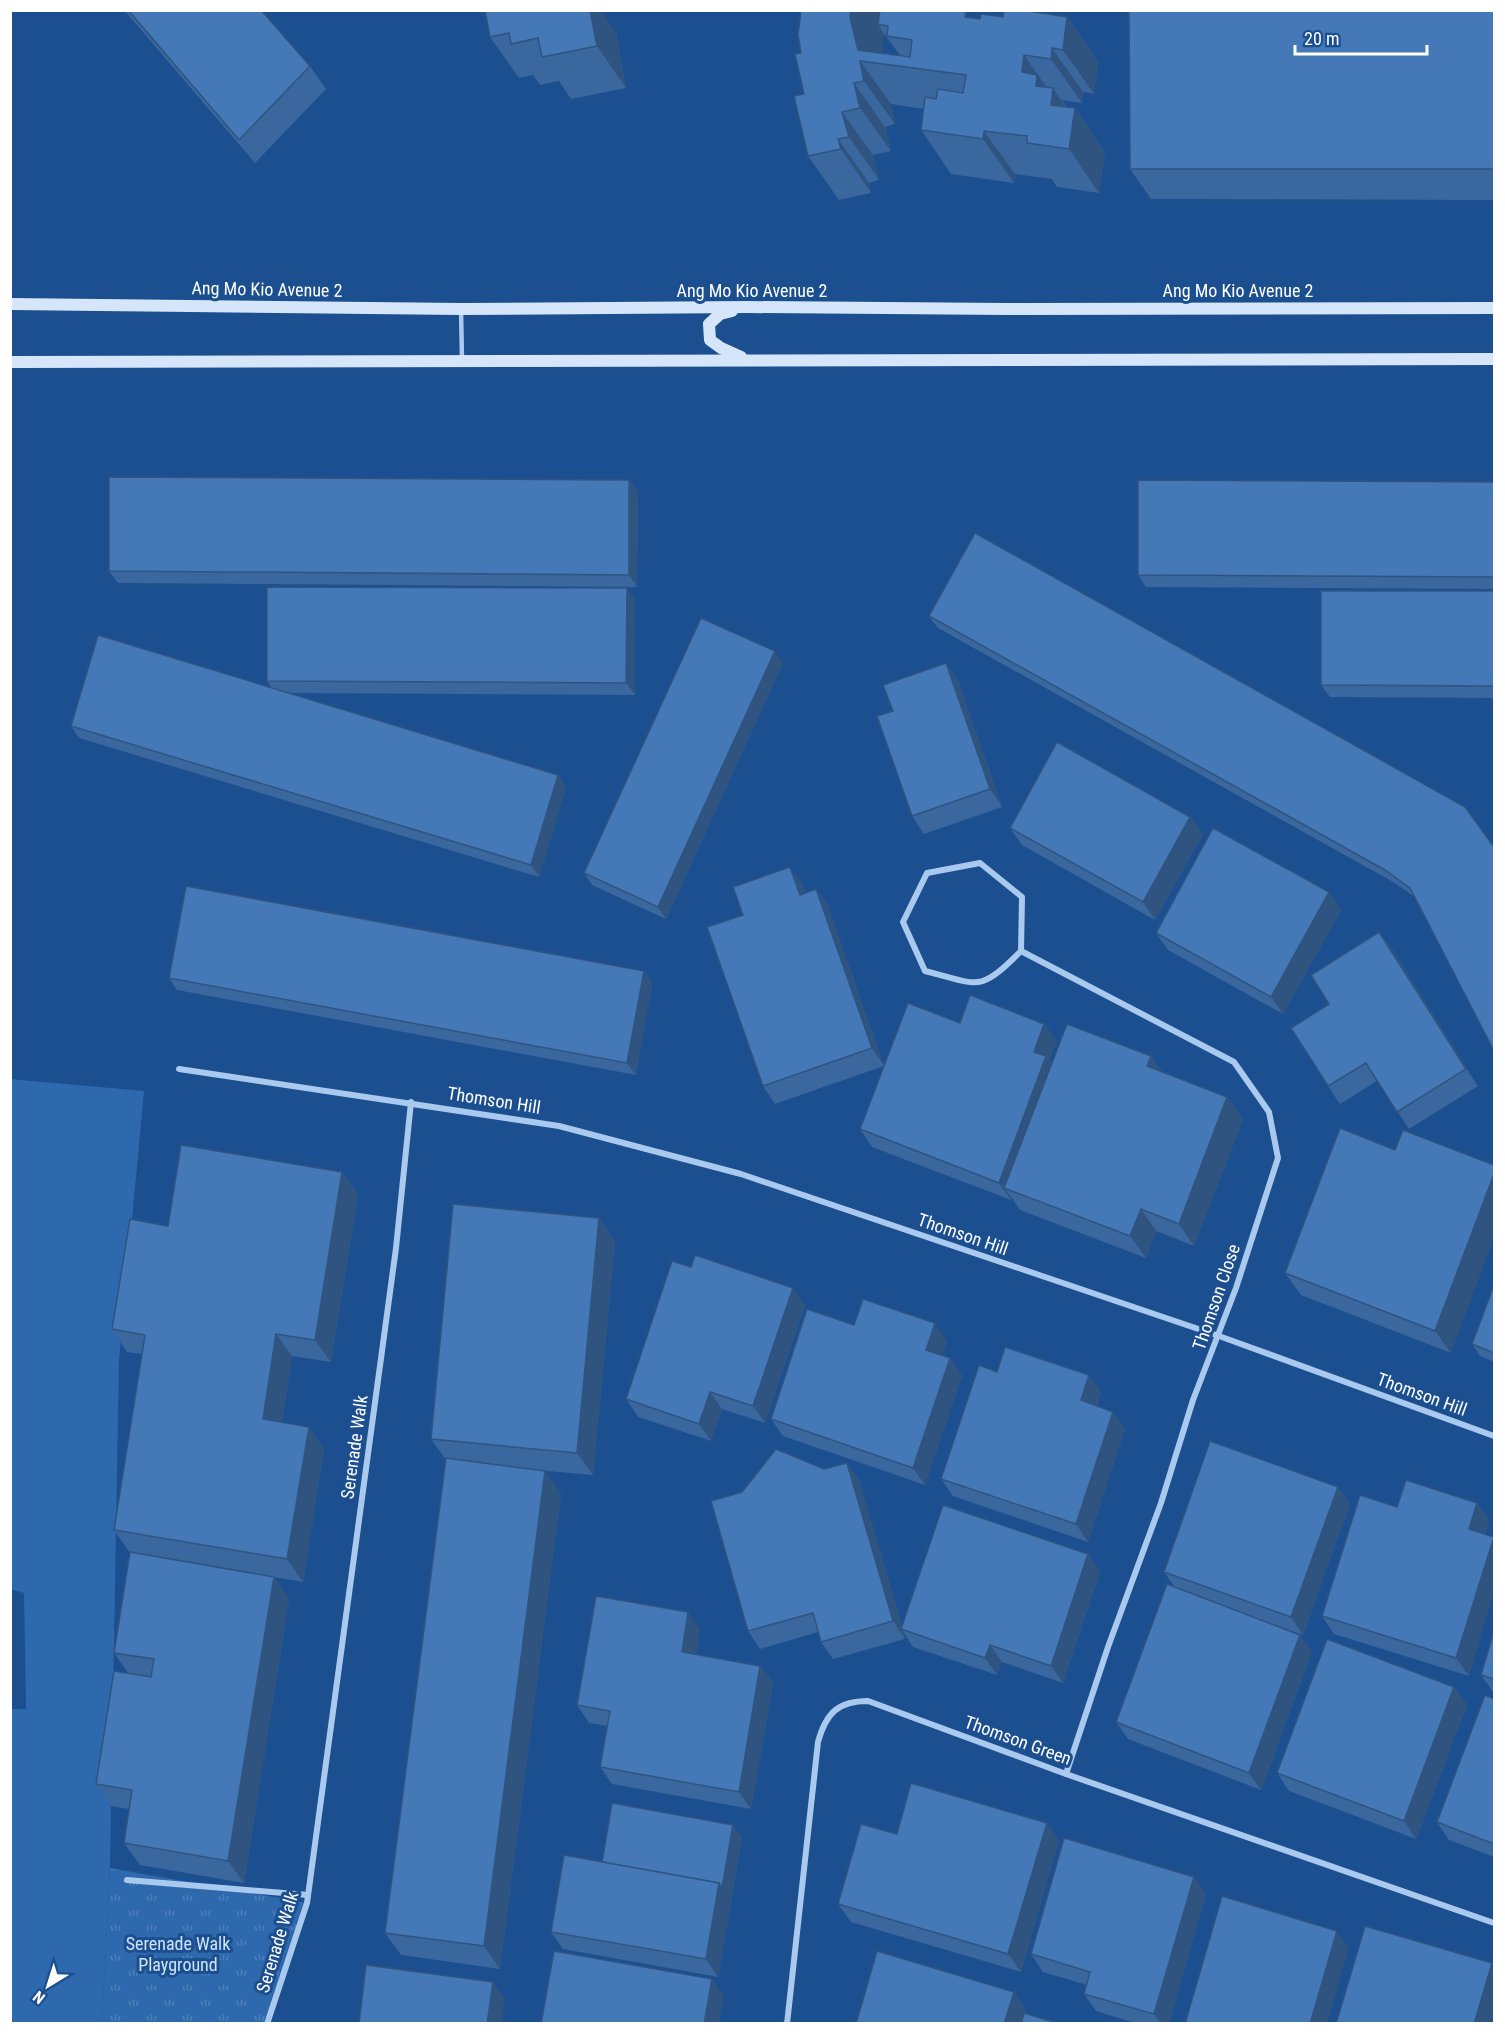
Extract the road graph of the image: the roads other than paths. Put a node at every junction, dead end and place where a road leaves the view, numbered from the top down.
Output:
1 (10, 304) edge
2 (747, 306) junction
3 (1494, 308) edge
4 (461, 309) junction
5 (1494, 359) edge
6 (462, 360) junction
7 (747, 360) junction
8 (10, 362) edge
9 (1021, 951) junction
10 (178, 1069) dead end
11 (411, 1102) junction
12 (1219, 1336) junction
13 (1494, 1436) edge
14 (1066, 1774) junction
15 (127, 1880) edge
16 (308, 1895) junction
17 (1494, 1923) edge
18 (267, 2024) edge
19 (787, 2024) edge

1 - 4 main road, Ang Mo Kio Avenue 2
2 - 3 main road, Ang Mo Kio Avenue 2
2 - 4 main road, Ang Mo Kio Avenue 2
2 - 7 main road
4 - 6 lane
5 - 7 main road
6 - 7 main road
6 - 8 main road
9 - 9 street
9 - 12 street, Thomson Close
10 - 11 street
11 - 12 street, Thomson Hill
11 - 16 street, Serenade Walk
12 - 13 street, Thomson Hill
12 - 14 street, Thomson Close
14 - 17 street, Thomson Green
14 - 19 street, Thomson Green
15 - 16 street
16 - 18 street, Serenade Walk

